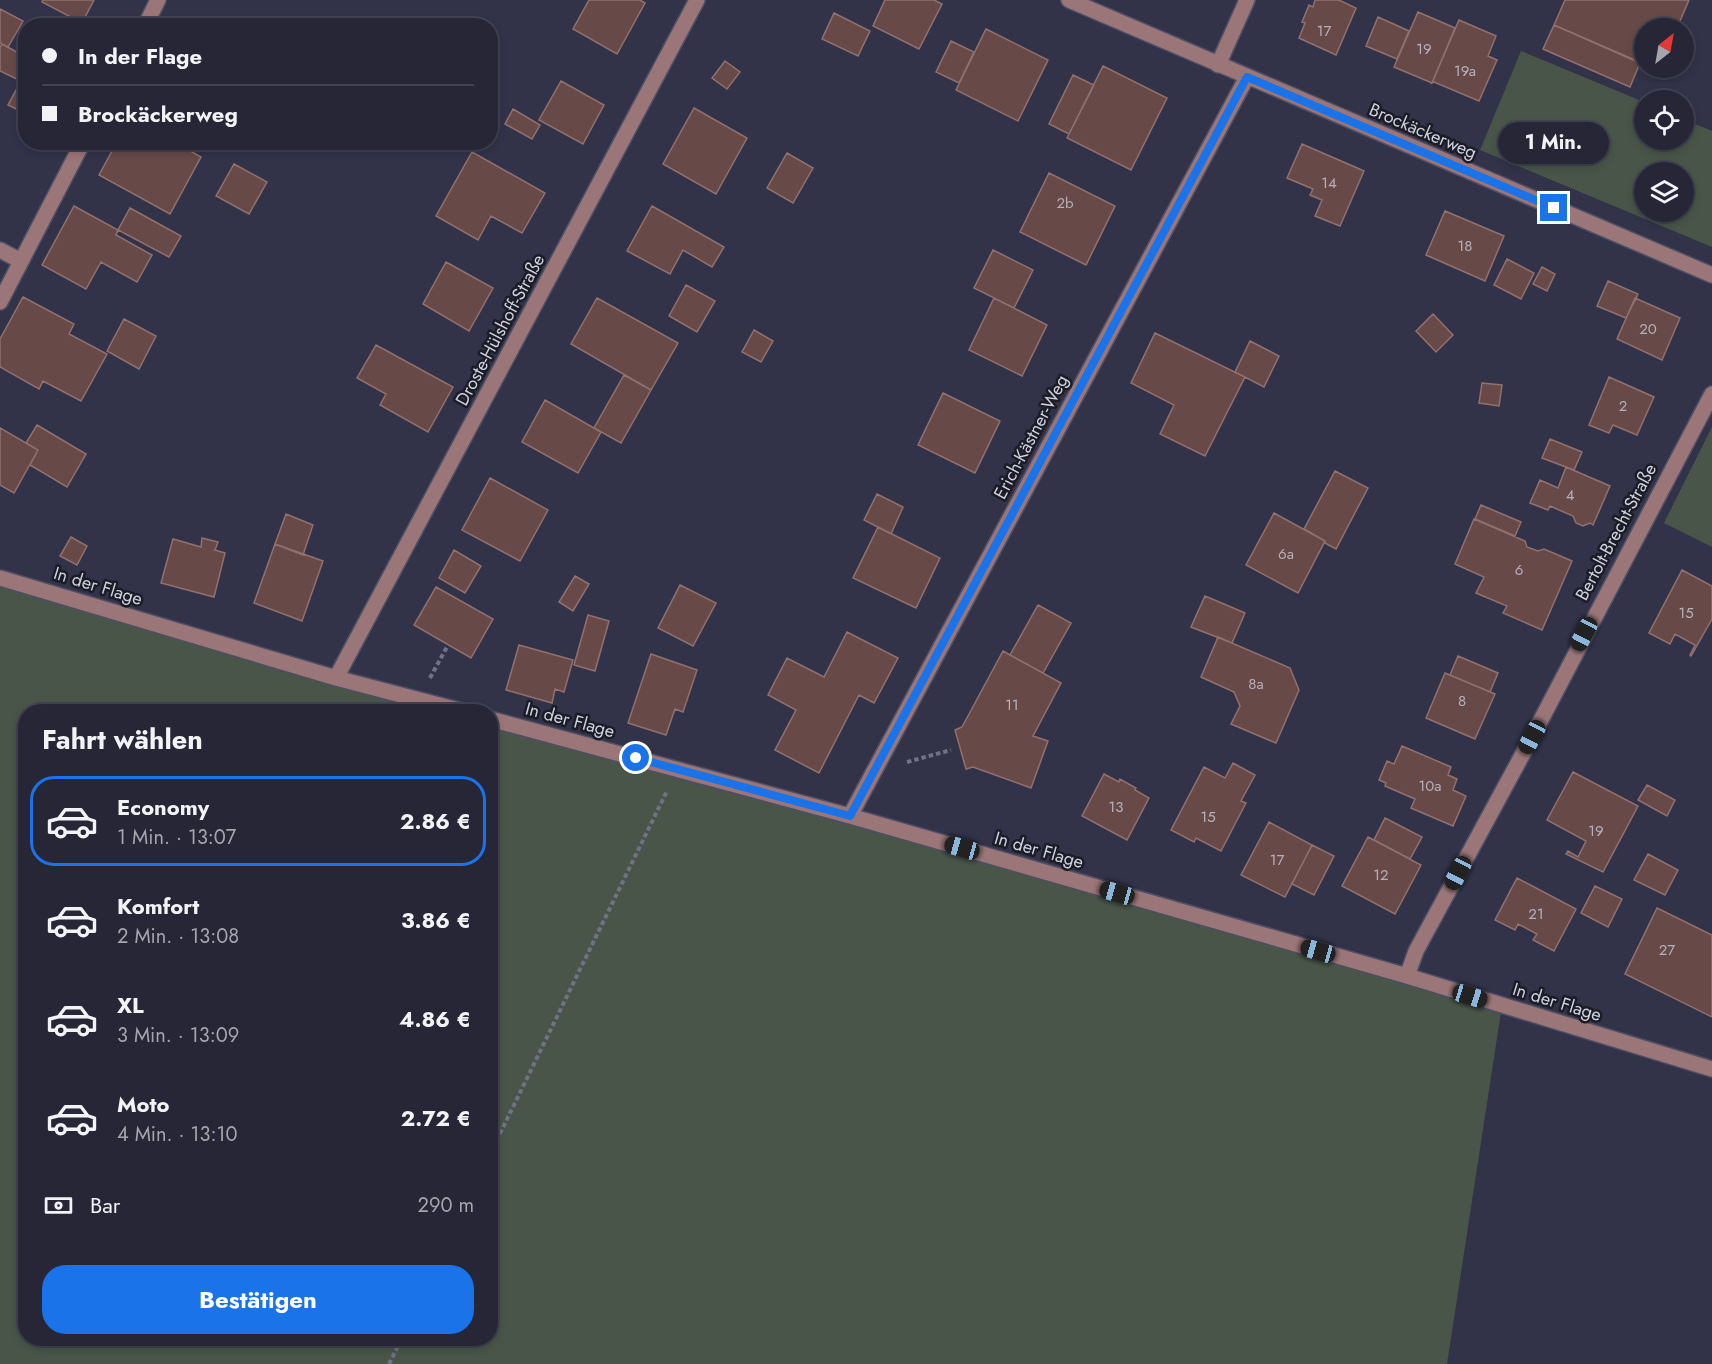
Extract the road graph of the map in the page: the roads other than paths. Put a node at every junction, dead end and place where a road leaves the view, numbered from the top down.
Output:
1 (158, 0) edge
2 (697, 0) edge
3 (1069, 0) edge
4 (1247, 0) edge
5 (149, 18) edge
6 (1218, 65) junction
7 (1247, 77) junction
8 (79, 150) edge
9 (0, 250) edge
10 (21, 261) junction
11 (1712, 275) edge
12 (0, 302) edge
13 (1712, 394) edge
14 (0, 578) edge
15 (336, 678) junction
16 (436, 704) edge
17 (498, 721) edge
18 (850, 816) junction
19 (1407, 976) junction
20 (1712, 1069) edge

1 - 5 street
2 - 15 street, Droste-Hülshoff-Straße
3 - 6 street, Brockäckerweg
4 - 6 street
6 - 7 street, Brockäckerweg
7 - 11 street, Brockäckerweg
7 - 18 street, Erich-Kästner-Weg
8 - 10 street
9 - 10 street
10 - 12 street
13 - 19 street, Bertolt-Brecht-Straße
14 - 15 street, In der Flage
15 - 16 street, In der Flage
17 - 18 street, In der Flage
18 - 19 street, In der Flage
19 - 20 street, In der Flage

